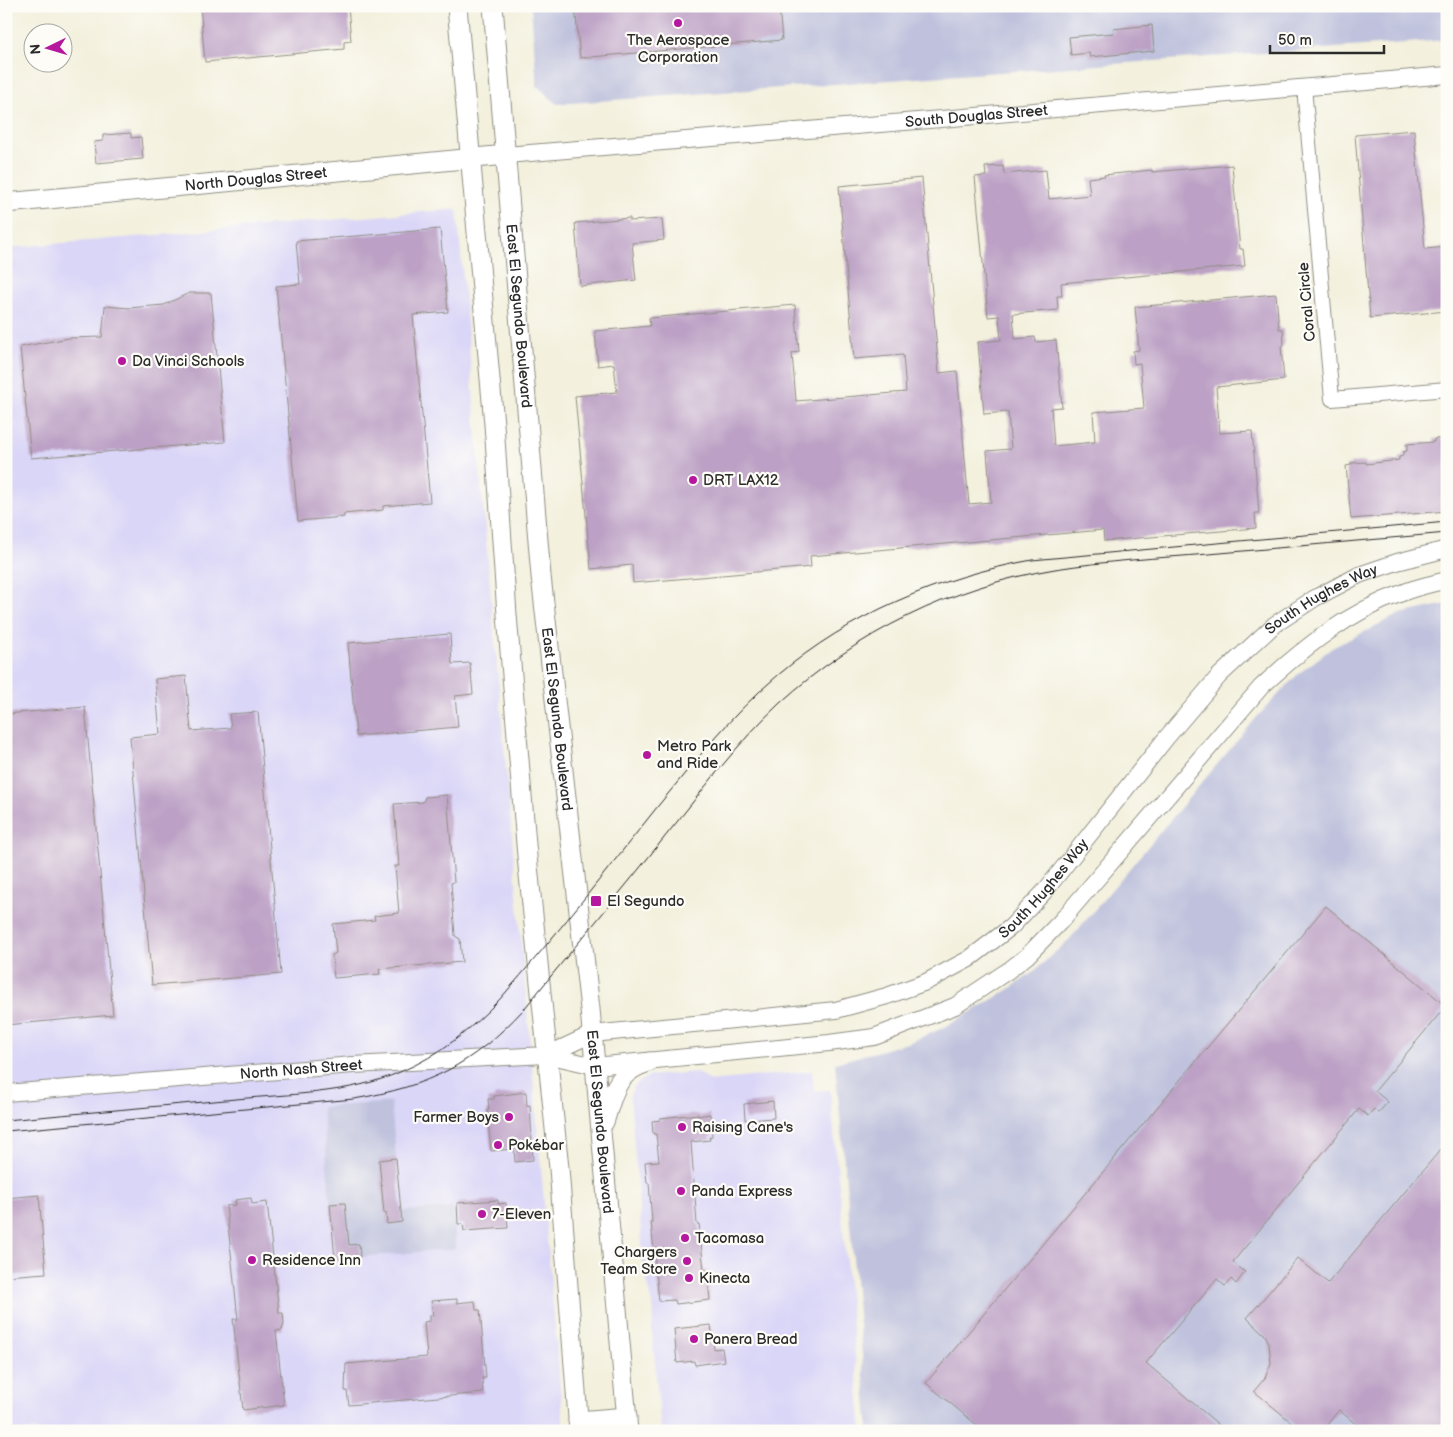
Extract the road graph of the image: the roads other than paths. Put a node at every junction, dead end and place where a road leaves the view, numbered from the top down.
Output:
1 (457, 6) edge
2 (493, 6) edge
3 (1447, 75) edge
4 (1304, 87) junction
5 (506, 155) junction
6 (471, 159) junction
7 (6, 203) edge
8 (1447, 389) edge
9 (1447, 549) edge
10 (1447, 580) edge
11 (592, 1034) junction
12 (547, 1055) junction
13 (649, 1062) junction
14 (595, 1066) junction
15 (6, 1093) edge
16 (601, 1132) junction
17 (627, 1424) edge
18 (579, 1426) edge

1 - 6 main road
2 - 5 main road, East El Segundo Boulevard
3 - 4 street, South Douglas Street
4 - 5 street, South Douglas Street
4 - 8 street, Coral Circle
5 - 6 main road, North Douglas Street
5 - 11 main road, East El Segundo Boulevard
6 - 7 main road, North Douglas Street
6 - 12 main road
9 - 11 street, South Hughes Way
10 - 13 street, South Hughes Way
11 - 12 street, South Hughes Way
11 - 14 main road, East El Segundo Boulevard
12 - 14 street, North Nash Street
12 - 15 street, North Nash Street
12 - 18 main road
13 - 14 street, South Hughes Way
13 - 16 main road
14 - 16 main road, East El Segundo Boulevard
16 - 17 main road, East El Segundo Boulevard
17 - 18 main road

